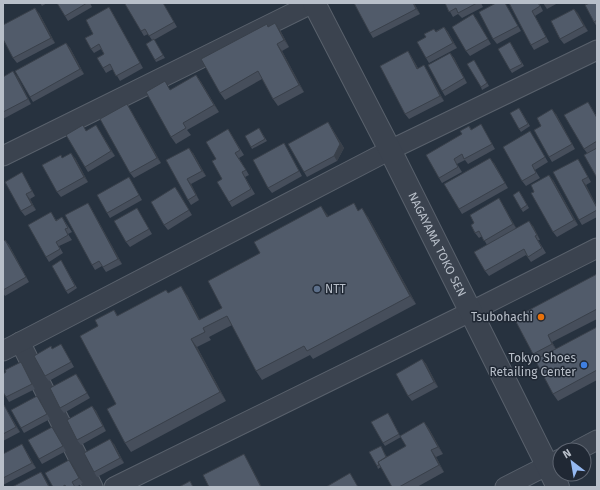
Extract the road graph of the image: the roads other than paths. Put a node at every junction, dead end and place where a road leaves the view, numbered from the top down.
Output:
1 (314, 3) edge
2 (597, 50) edge
3 (390, 150) junction
4 (3, 156) edge
5 (597, 248) edge
6 (470, 312) junction
7 (20, 342) junction
8 (3, 351) edge
9 (552, 458) edge
10 (552, 463) edge
11 (93, 487) edge
12 (114, 487) edge
13 (505, 487) edge

1 - 3 street, NAGAYAMA TOKO SEN
1 - 4 street
2 - 3 street
3 - 6 street, NAGAYAMA TOKO SEN
3 - 7 street
5 - 6 street
6 - 9 street, NAGAYAMA TOKO SEN
6 - 12 street
7 - 8 street
7 - 11 street
10 - 13 street

